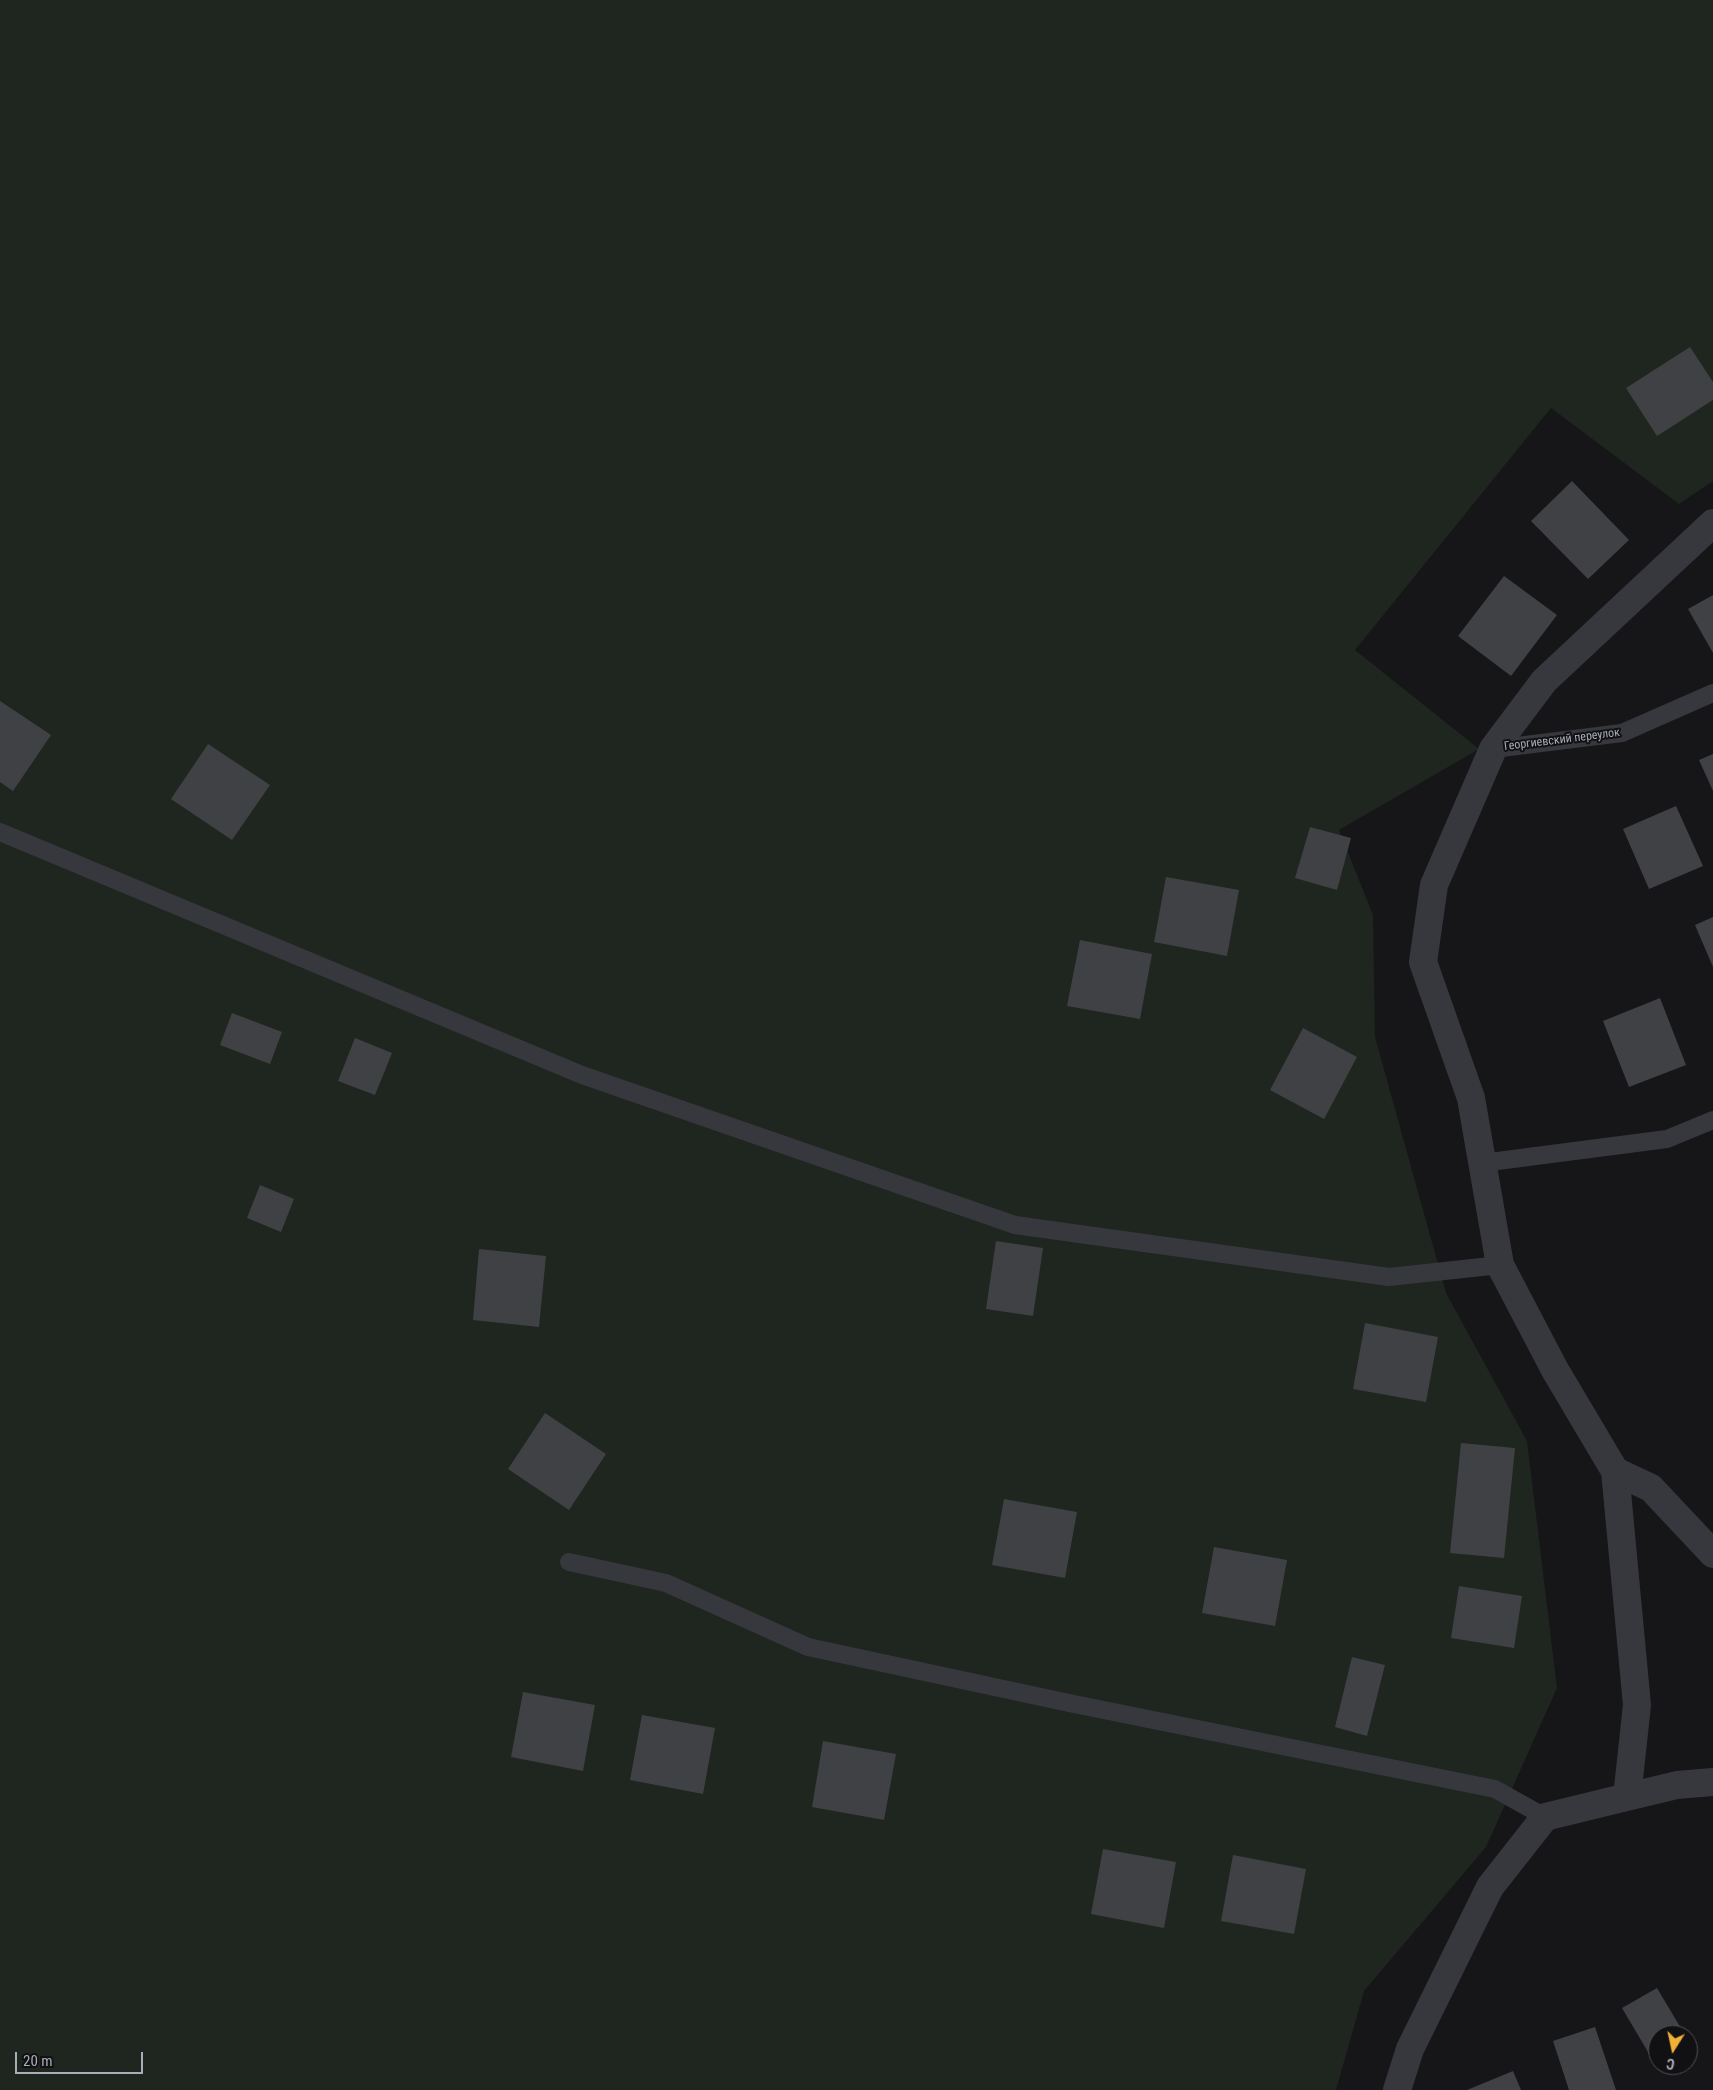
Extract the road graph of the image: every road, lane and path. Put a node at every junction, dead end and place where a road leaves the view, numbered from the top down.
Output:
1 (1713, 524) edge
2 (1713, 693) edge
3 (1493, 748) junction
4 (0, 832) edge
5 (1713, 1120) edge
6 (1482, 1163) junction
7 (1500, 1265) junction
8 (1615, 1471) junction
9 (1713, 1554) edge
10 (569, 1562) dead end
11 (1713, 1782) edge
12 (1627, 1797) junction
13 (1546, 1817) junction
14 (1397, 2090) edge

1 - 3 street
2 - 3 lane, Георгиевский переулок
3 - 6 street
4 - 7 lane
5 - 6 lane
6 - 7 street
7 - 8 street
8 - 9 street
8 - 12 street
10 - 13 lane
11 - 12 street
12 - 13 street
13 - 14 street

